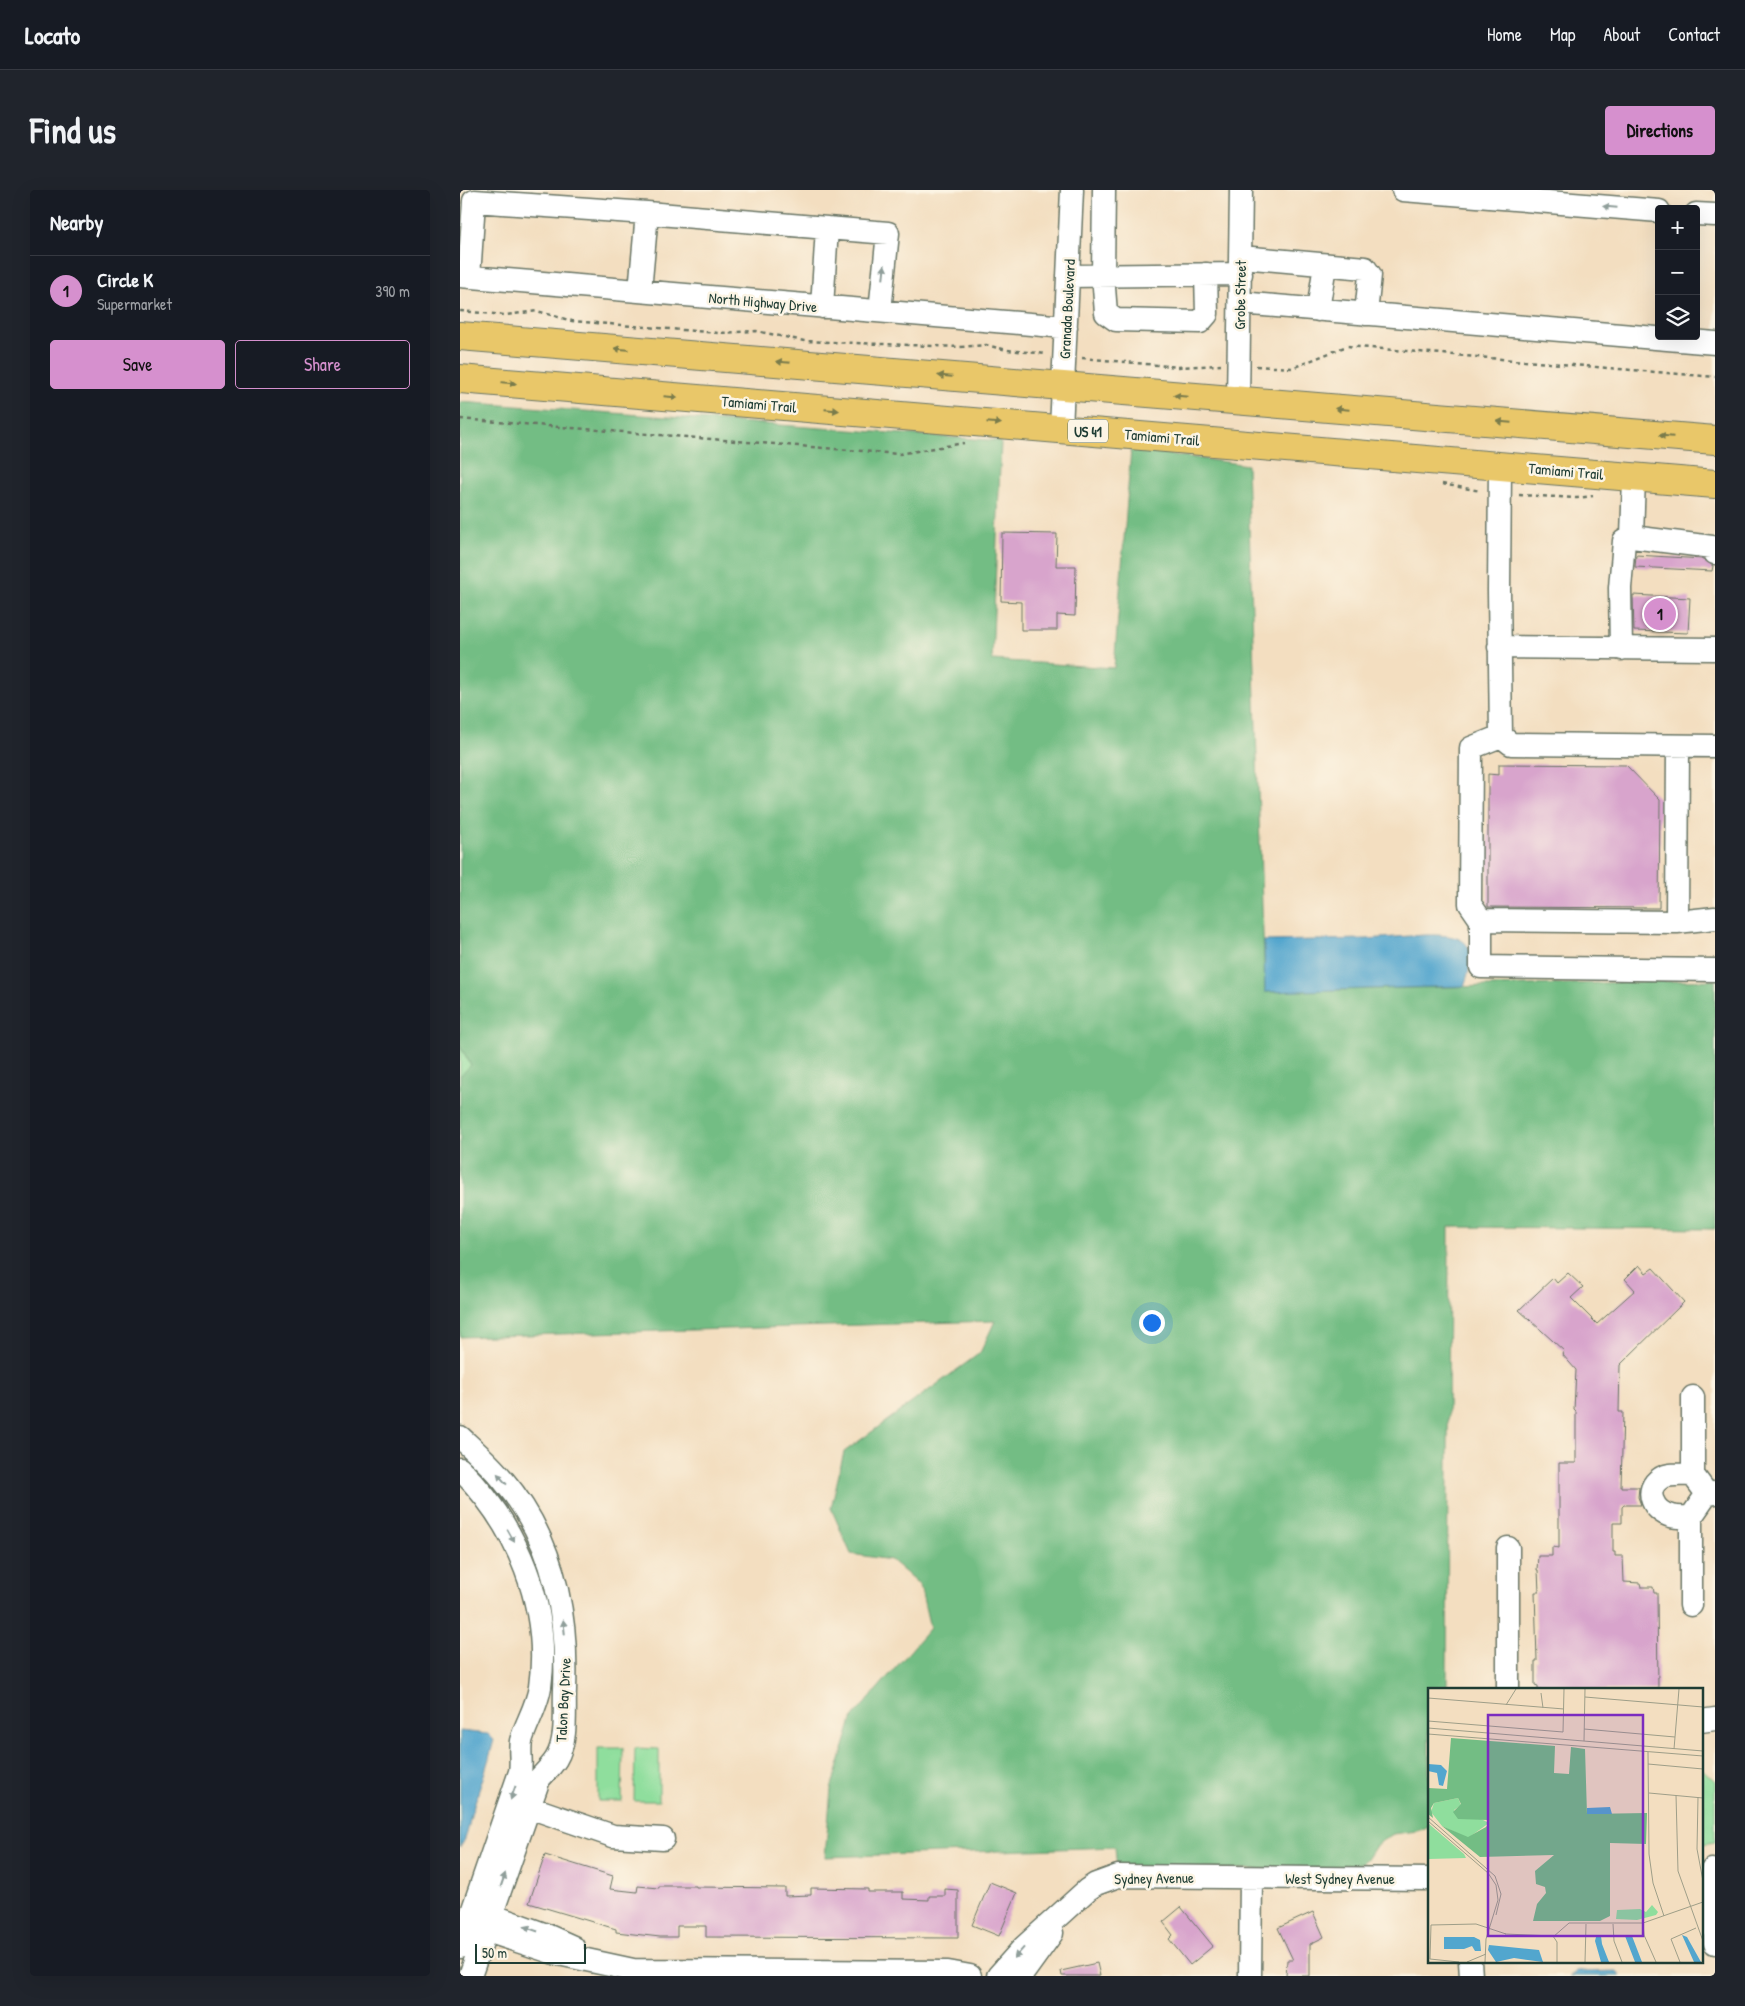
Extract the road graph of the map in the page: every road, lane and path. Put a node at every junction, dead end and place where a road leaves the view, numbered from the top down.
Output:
1 (1072, 190) edge
2 (1104, 190) edge
3 (1241, 190) edge
4 (1403, 190) edge
5 (595, 200) edge
6 (1655, 211) edge
7 (647, 214) junction
8 (1700, 214) edge
9 (1715, 216) edge
10 (827, 228) junction
11 (1241, 265) junction
12 (1325, 265) junction
13 (1206, 274) junction
14 (1103, 275) junction
15 (1068, 276) junction
16 (464, 277) edge
17 (640, 292) junction
18 (1240, 303) junction
19 (822, 307) junction
20 (1318, 310) junction
21 (460, 311) edge
22 (880, 312) junction
23 (1366, 314) junction
24 (1066, 327) junction
25 (460, 336) edge
26 (1715, 343) edge
27 (1064, 356) junction
28 (1239, 365) junction
29 (1715, 377) edge
30 (460, 379) edge
31 (1063, 385) junction
32 (1238, 401) junction
33 (460, 420) edge
34 (1060, 429) junction
35 (1715, 440) edge
36 (971, 442) dead end
37 (1500, 466) junction
38 (1634, 477) junction
39 (1441, 483) dead end
40 (1715, 484) edge
41 (1500, 494) junction
42 (1601, 496) dead end
43 (1632, 537) junction
44 (1715, 553) edge
45 (1499, 647) junction
46 (1621, 649) junction
47 (1715, 650) edge
48 (1500, 736) junction
49 (1678, 746) junction
50 (1715, 746) edge
51 (1715, 918) edge
52 (1481, 920) junction
53 (1677, 922) junction
54 (1715, 970) edge
55 (1693, 1397) dead end
56 (460, 1437) edge
57 (460, 1469) edge
58 (1693, 1475) junction
59 (1711, 1494) edge
60 (1692, 1517) junction
61 (1508, 1548) dead end
62 (1691, 1605) dead end
63 (1508, 1688) edge
64 (534, 1709) junction
65 (565, 1716) junction
66 (1715, 1719) edge
67 (1702, 1721) edge
68 (521, 1756) junction
69 (552, 1765) junction
70 (529, 1807) junction
71 (663, 1839) dead end
72 (1709, 1870) edge
73 (1252, 1878) junction
74 (1428, 1879) edge
75 (1068, 1909) junction
76 (473, 1918) edge
77 (1715, 1944) edge
78 (460, 1947) edge
79 (470, 1976) edge
80 (970, 1976) edge
81 (998, 1976) edge
82 (1021, 1976) edge
83 (1250, 1976) edge

1 - 15 street, Granada Boulevard
2 - 14 street
3 - 11 street, Grobe Street
6 -> 4 street
5 - 7 street
5 - 16 street
7 - 10 street
7 - 17 street
8 - 9 street
10 - 19 street
22 -> 10 street
11 - 12 street
11 - 13 street
11 - 18 street, Grobe Street
12 - 20 street
12 - 23 street
13 - 14 street
13 - 14 street
14 - 15 street
15 - 24 street, Granada Boulevard
16 - 17 street, North Highway Drive
17 - 19 street, North Highway Drive
18 - 20 street
18 - 28 street, Grobe Street
19 - 22 street, North Highway Drive
20 - 23 street
21 - 27 path
22 - 24 street, North Highway Drive
23 - 26 street
24 - 27 street, Granada Boulevard
31 -> 25 main road
27 - 28 path
27 - 31 street, Granada Boulevard
28 - 29 path
28 - 32 street, Grobe Street
30 -> 34 main road, Tamiami Trail / US 41
32 -> 31 main road
31 - 34 street, Granada Boulevard
35 -> 32 main road
33 - 36 path
34 - 37 main road, Tamiami Trail / US 41
37 - 38 main road, Tamiami Trail / US 41
37 - 41 street
38 - 40 main road, Tamiami Trail / US 41
38 - 43 street
39 - 41 path
41 - 42 path
41 - 45 street
43 - 44 street
43 - 46 street
45 - 46 street
45 - 48 street
46 - 47 street
48 - 49 street
48 - 52 street
49 - 50 street
49 - 53 street
51 - 53 street
52 - 53 street
52 - 54 street
55 - 58 street
65 -> 56 street, Talon Bay Drive
57 -> 64 street, Talon Bay Drive
58 - 59 street
58 - 60 street
59 - 60 street
60 - 62 street
61 - 63 street
64 - 65 street
64 - 68 street, Talon Bay Drive
65 - 69 street, Talon Bay Drive
66 - 67 street
68 - 69 street
68 -> 76 street, Talon Bay Drive
69 - 70 street, Talon Bay Drive
70 - 71 street
76 -> 70 street, Talon Bay Drive
72 - 77 street
73 - 74 street, West Sydney Avenue
73 - 75 street, Sydney Avenue
73 - 83 street
75 -> 81 street, Sydney Avenue
75 - 82 street, Sydney Avenue
76 - 78 street, Talon Bay Drive
76 - 79 street, Talon Bay Drive
76 - 80 street

